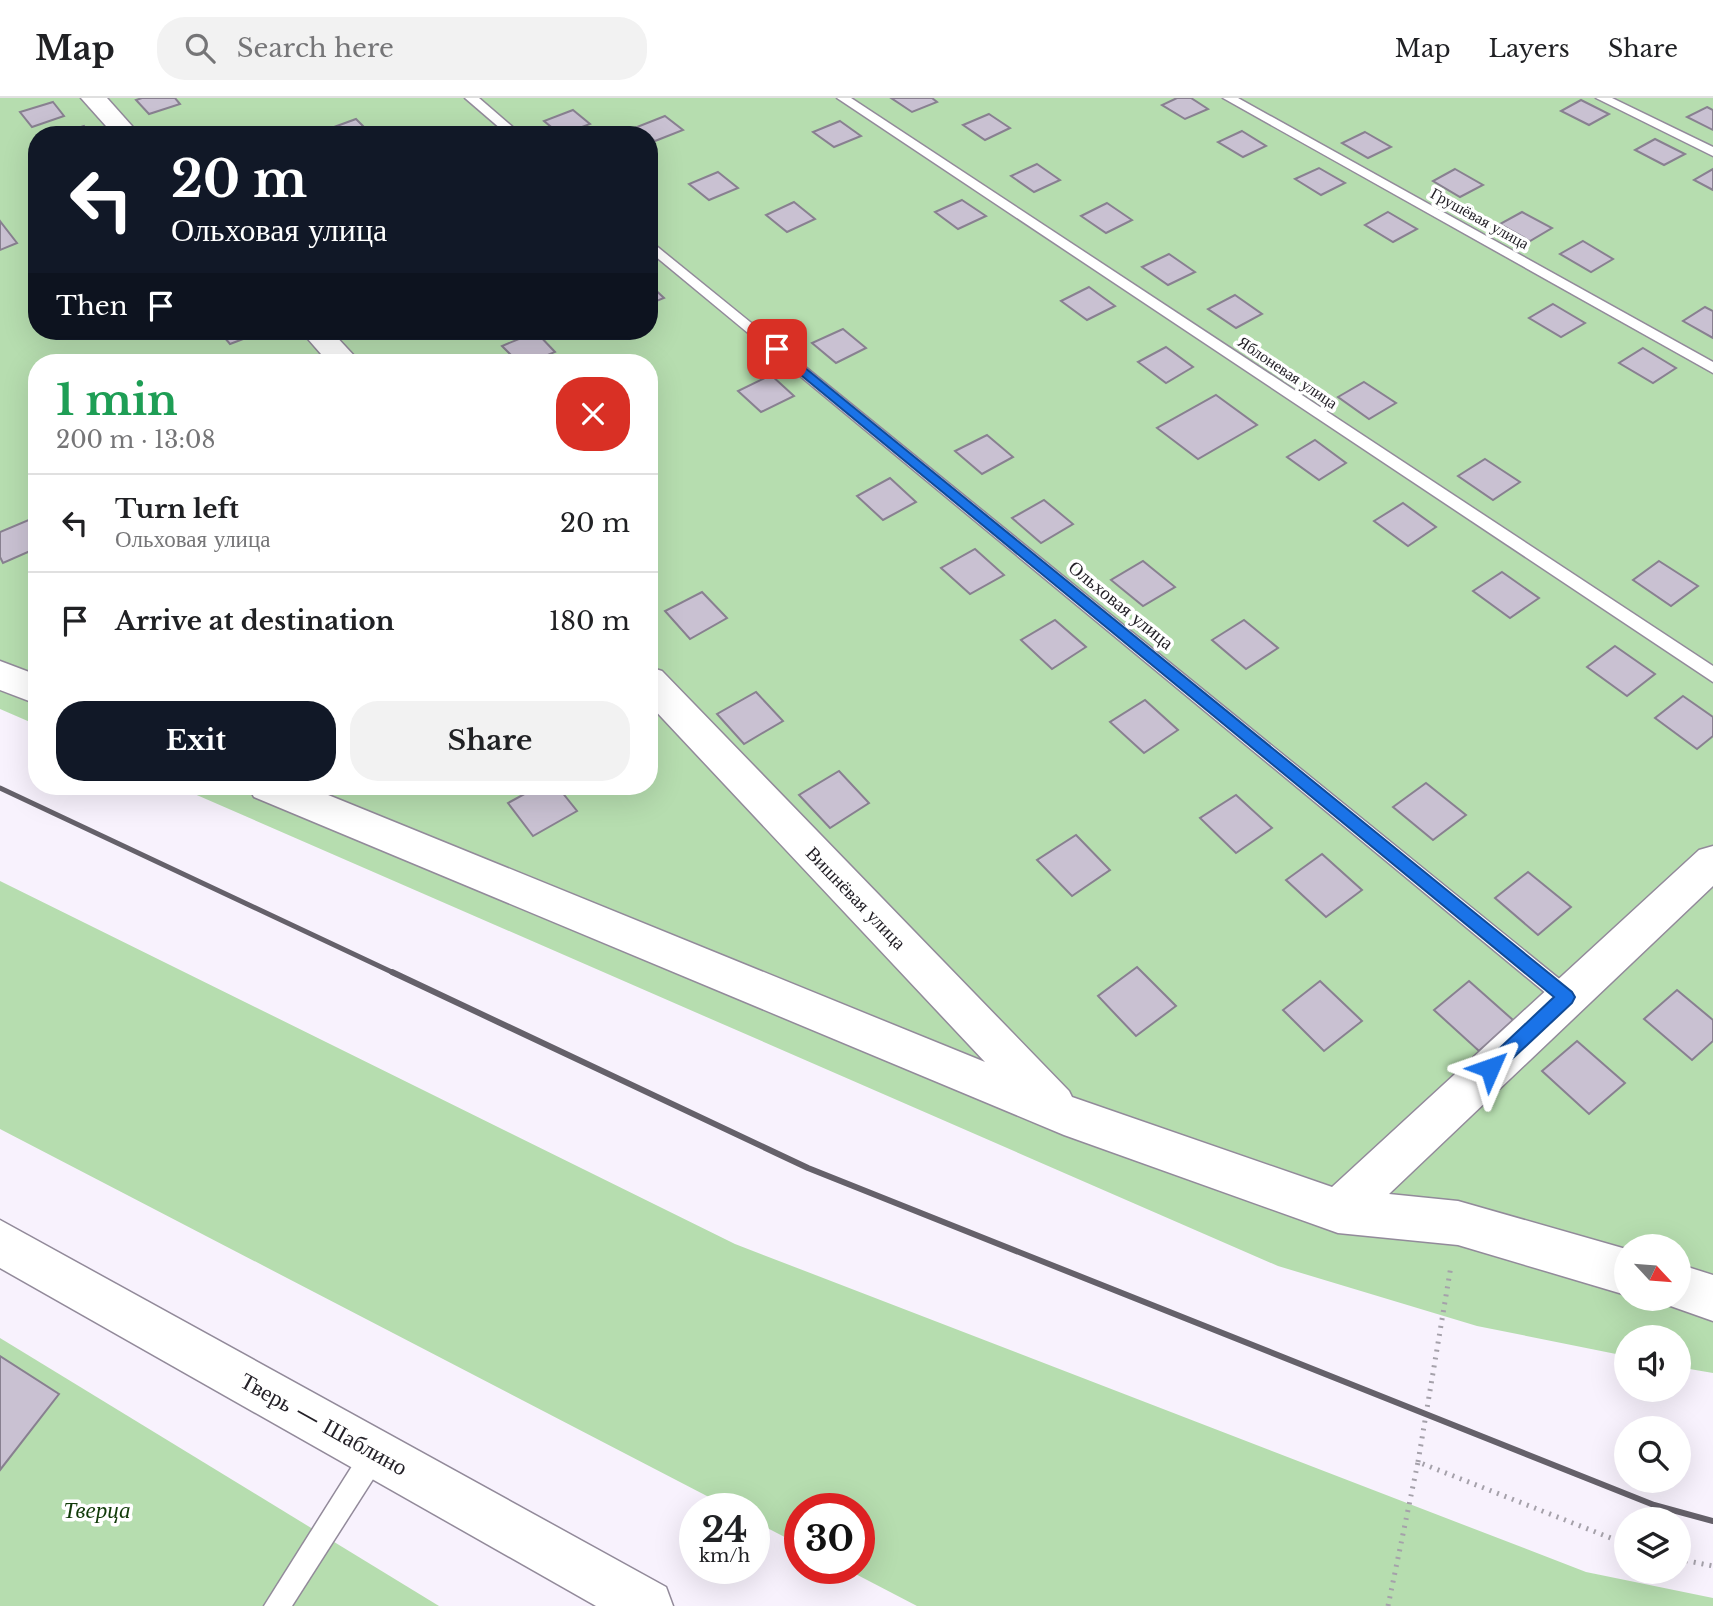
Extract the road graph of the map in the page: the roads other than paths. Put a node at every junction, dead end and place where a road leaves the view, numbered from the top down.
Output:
1 (93, 98) edge
2 (471, 98) edge
3 (844, 98) edge
4 (1229, 98) edge
5 (1602, 98) edge
6 (119, 126) edge
7 (505, 126) edge
8 (1713, 152) edge
9 (658, 251) edge
10 (324, 340) edge
11 (337, 354) edge
12 (1713, 368) edge
13 (0, 675) edge
14 (1713, 675) edge
15 (28, 686) edge
16 (658, 690) edge
17 (289, 795) edge
18 (1713, 862) edge
19 (1566, 997) junction
20 (1063, 1115) junction
21 (1338, 1211) junction
22 (0, 1242) edge
23 (1614, 1268) edge
24 (1691, 1291) edge
25 (1713, 1297) edge
26 (375, 1453) junction
27 (277, 1606) edge
28 (647, 1606) edge

1 - 6 street
2 - 7 lane
3 - 14 lane, Яблоневая улица
4 - 12 lane, Грушёвая улица
5 - 8 lane
9 - 19 lane, Ольховая улица
10 - 11 street
13 - 15 street
16 - 20 street, Вишнёвая улица
17 - 20 street
18 - 19 street
19 - 21 street
20 - 21 street
21 - 23 street
22 - 26 street, Тверь — Шаблино
24 - 25 street
26 - 27 lane
26 - 28 street, Тверь — Шаблино

